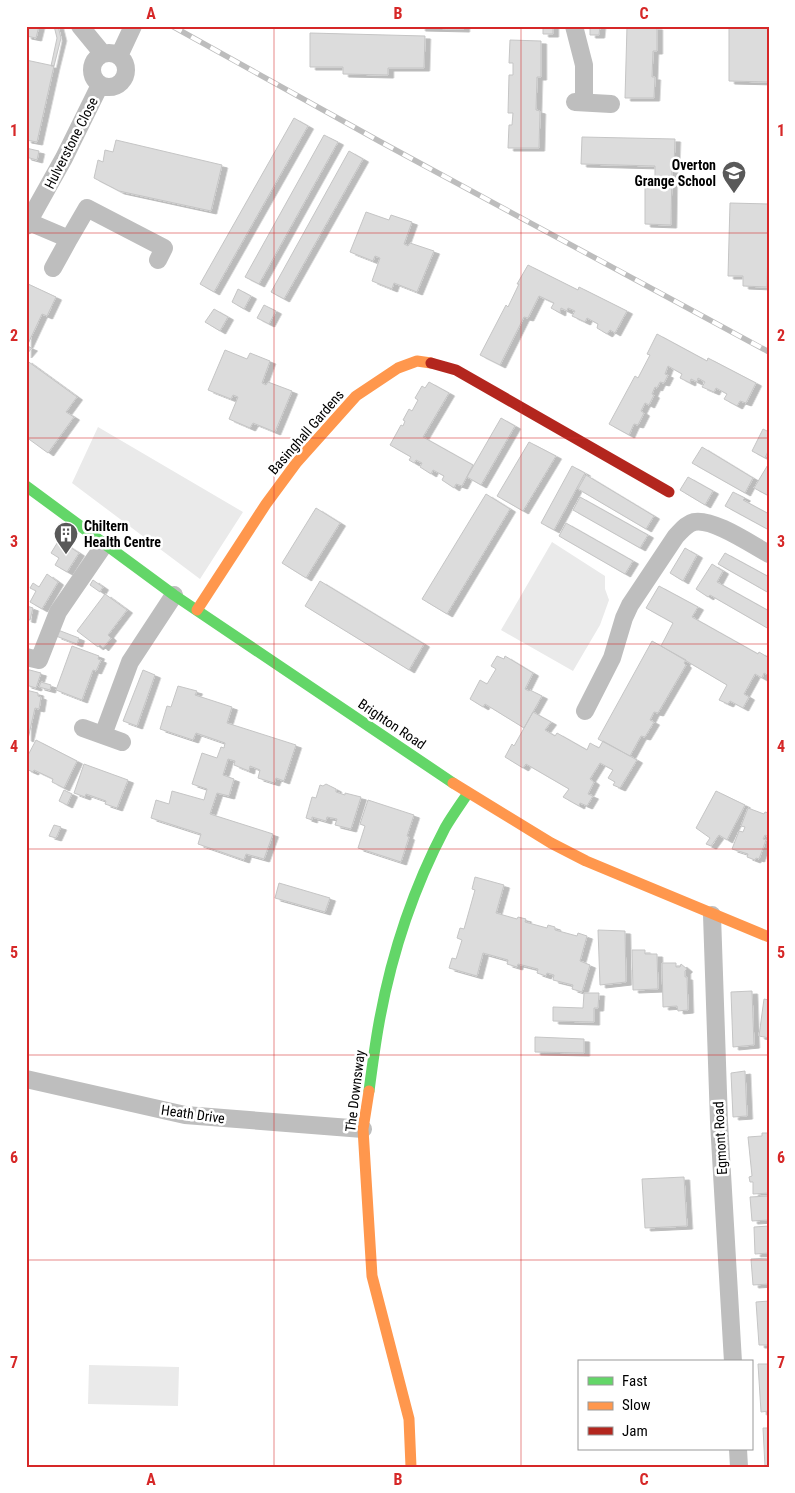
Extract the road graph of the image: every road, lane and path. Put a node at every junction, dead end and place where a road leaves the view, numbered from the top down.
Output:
1 (80, 26) edge
2 (133, 26) edge
3 (574, 26) edge
4 (111, 55) junction
5 (100, 85) junction
6 (611, 104) dead end
7 (27, 224) edge
8 (69, 239) junction
9 (158, 260) dead end
10 (53, 268) dead end
11 (26, 486) edge
12 (669, 492) dead end
13 (104, 545) junction
14 (769, 554) edge
15 (174, 595) junction
16 (197, 610) junction
17 (26, 657) edge
18 (585, 711) dead end
19 (83, 728) dead end
20 (103, 735) junction
21 (122, 742) dead end
22 (468, 793) junction
23 (712, 915) junction
24 (769, 937) edge
25 (26, 1079) edge
26 (362, 1130) junction
27 (733, 1360) edge
28 (738, 1450) edge
29 (412, 1467) edge
30 (739, 1467) edge

1 - 4 street
2 - 4 street
3 - 6 street
4 - 5 street
4 - 5 street
5 - 7 street, Hulverstone Close
7 - 8 street
8 - 9 street
8 - 10 street
11 - 13 street, Brighton Road
12 - 16 street, Basinghall Gardens
13 - 15 street, Brighton Road
13 - 17 street
14 - 18 street
15 - 16 street, Brighton Road
15 - 20 street
16 - 22 street, Brighton Road
19 - 20 street
20 - 21 street
22 - 23 street, Brighton Road
22 - 26 street, The Downsway
23 - 24 street, Brighton Road
23 - 27 street, Egmont Road
25 - 26 street, Heath Drive
26 - 29 street, The Downsway
28 - 30 street

